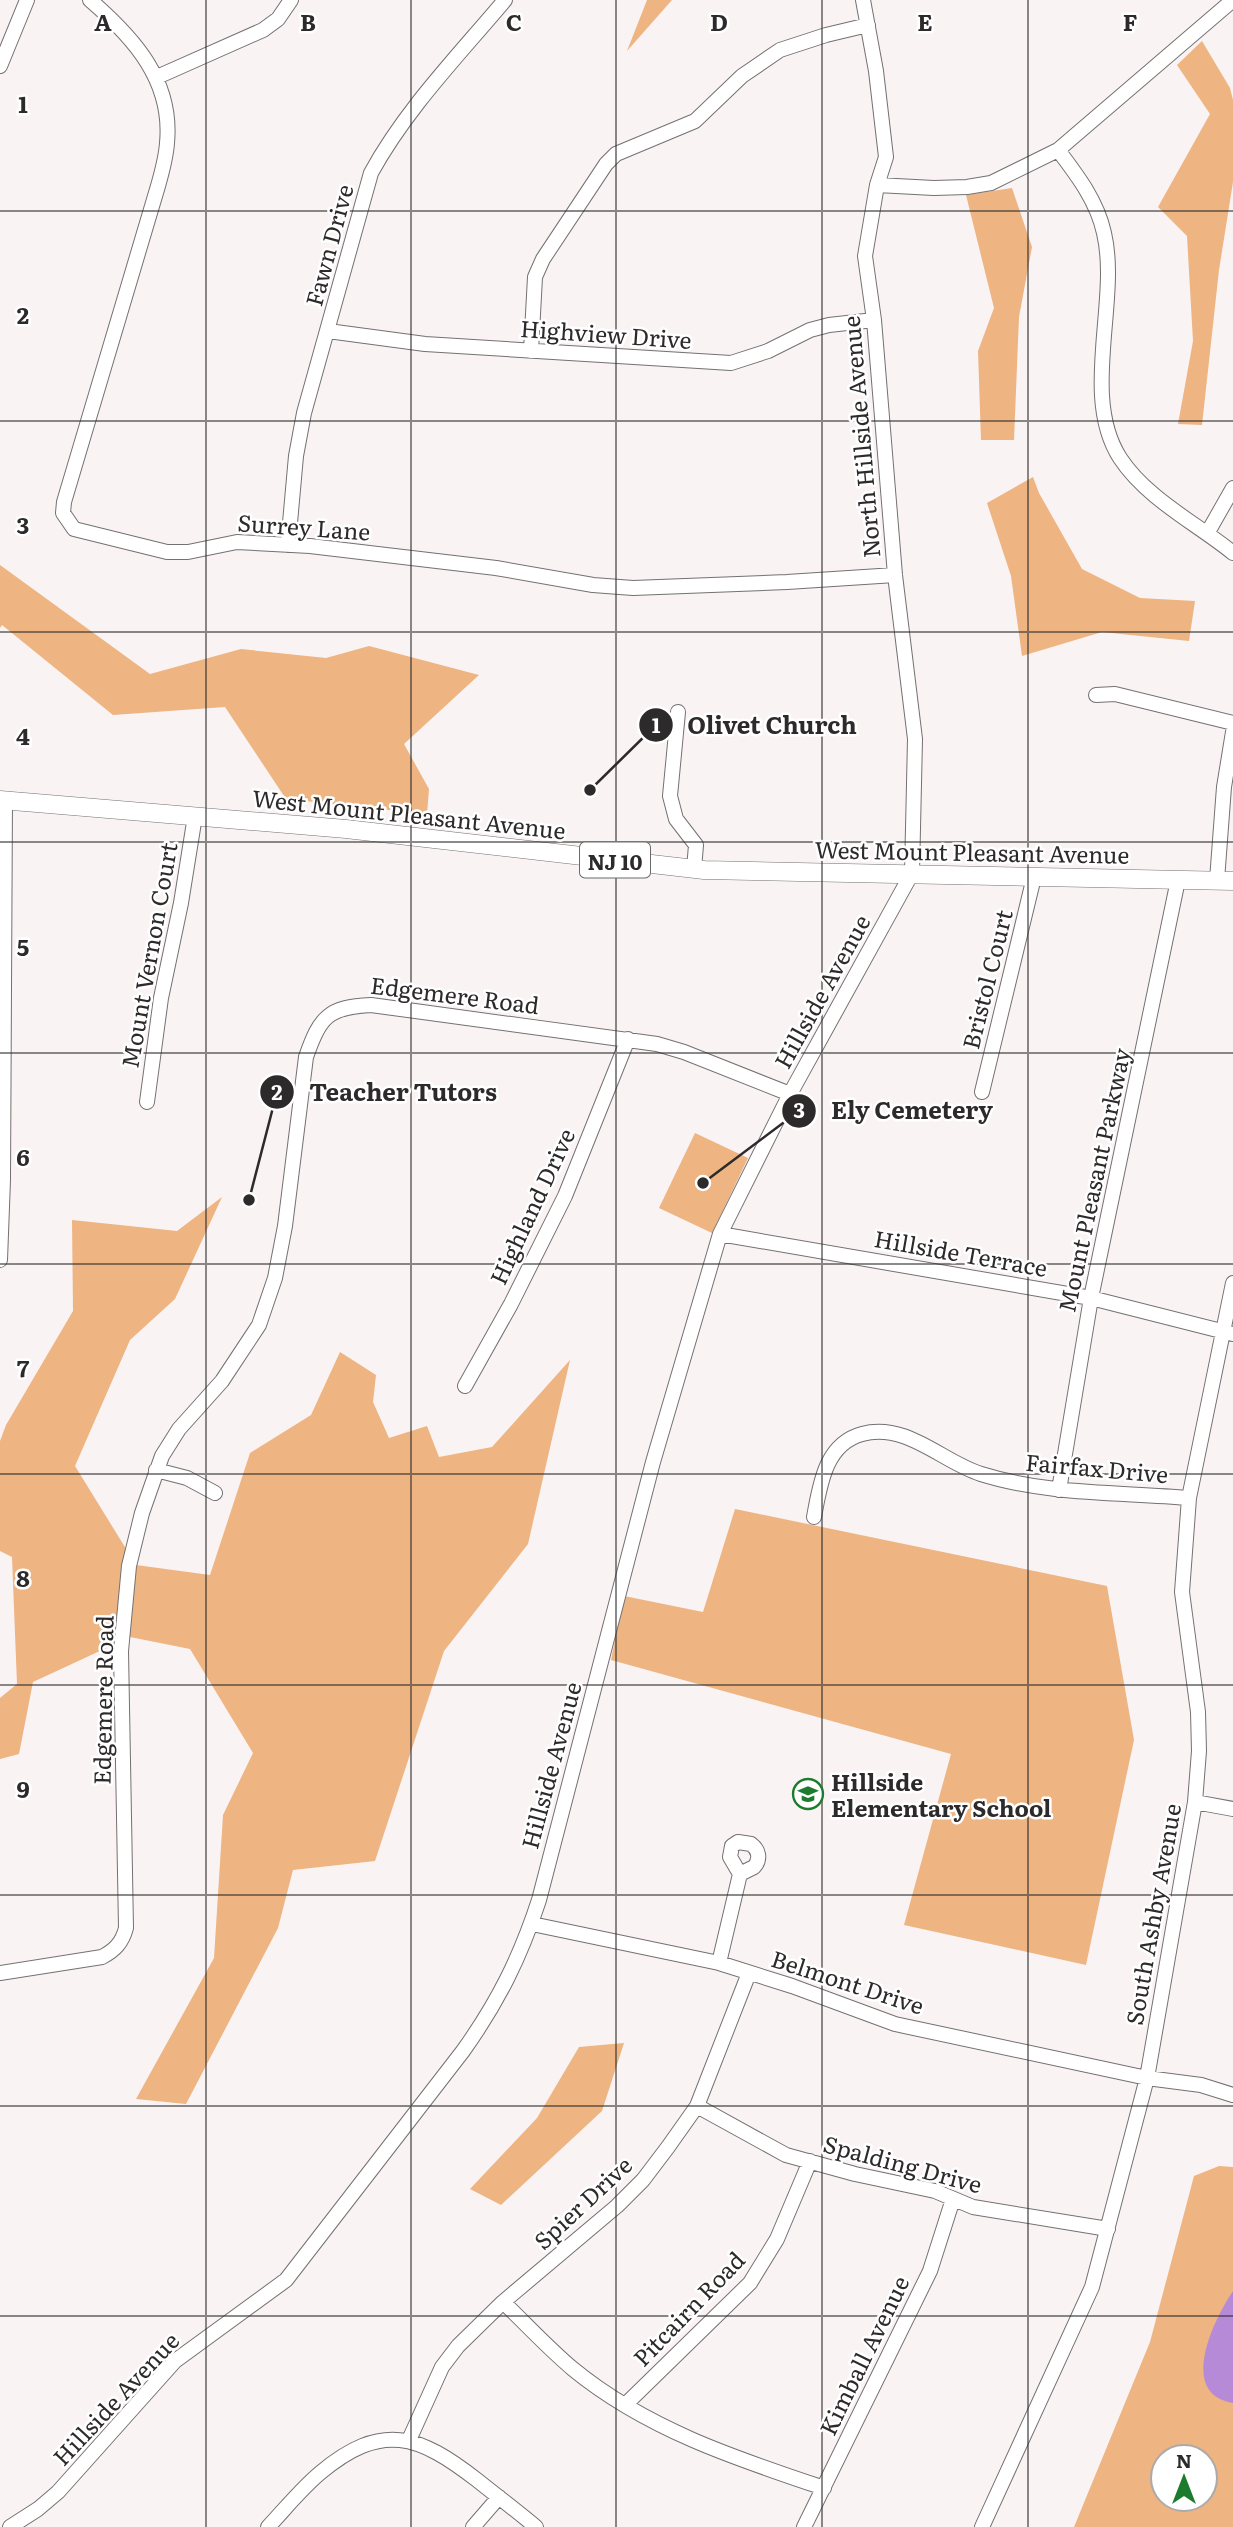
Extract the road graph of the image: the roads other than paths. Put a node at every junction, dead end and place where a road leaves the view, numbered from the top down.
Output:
1 (27, 0) edge
2 (90, 0) edge
3 (291, 0) edge
4 (505, 0) edge
5 (863, 0) edge
6 (1232, 3) edge
7 (868, 25) junction
8 (0, 66) edge
9 (157, 77) junction
10 (1058, 150) junction
11 (877, 185) junction
12 (874, 320) junction
13 (328, 331) junction
14 (531, 351) junction
15 (1233, 488) edge
16 (1208, 532) junction
17 (288, 545) junction
18 (1233, 553) edge
19 (895, 575) junction
20 (1096, 695) dead end
21 (678, 712) dead end
22 (1233, 723) edge
23 (1233, 732) edge
24 (2, 800) edge
25 (195, 816) junction
26 (694, 869) junction
27 (912, 873) junction
28 (1034, 877) junction
29 (1178, 880) junction
30 (1225, 881) edge
31 (628, 1039) junction
32 (982, 1092) dead end
33 (790, 1094) junction
34 (147, 1102) dead end
35 (720, 1234) junction
36 (0, 1260) edge
37 (1233, 1283) edge
38 (1091, 1298) junction
39 (1228, 1333) edge
40 (465, 1386) dead end
41 (156, 1470) junction
42 (1059, 1490) junction
43 (215, 1493) dead end
44 (1189, 1499) junction
45 (814, 1517) dead end
46 (1195, 1802) junction
47 (1233, 1809) edge
48 (740, 1874) dead end
49 (531, 1924) junction
50 (719, 1963) junction
51 (0, 1973) edge
52 (750, 1973) junction
53 (1147, 2078) junction
54 (1233, 2095) edge
55 (697, 2106) junction
56 (810, 2161) junction
57 (953, 2199) junction
58 (1108, 2230) junction
59 (503, 2302) junction
60 (626, 2404) junction
61 (409, 2440) junction
62 (824, 2488) junction
63 (499, 2497) junction
64 (10, 2527) edge
65 (268, 2527) edge
66 (473, 2527) edge
67 (537, 2527) edge
68 (804, 2527) edge
69 (982, 2527) edge

1 - 8 street
2 - 9 street, Surrey Lane
3 - 9 street
4 - 13 street, Fawn Drive
5 - 7 street, North Hillside Avenue
6 - 10 street
7 - 11 street, North Hillside Avenue
7 - 14 street
9 - 17 street, Surrey Lane
10 - 11 street
10 - 16 street
11 - 12 street, North Hillside Avenue
12 - 14 street, Highview Drive
12 - 19 street, North Hillside Avenue
13 - 14 street, Highview Drive
13 - 17 street, Fawn Drive
15 - 16 street
16 - 18 street
17 - 19 street, Surrey Lane
19 - 27 street, North Hillside Avenue
20 - 22 street
21 - 26 street
23 - 30 street
24 - 25 main road, West Mount Pleasant Avenue / NJ 10
24 - 36 street
25 - 26 main road, West Mount Pleasant Avenue / NJ 10
25 - 34 street, Mount Vernon Court
26 - 27 main road, West Mount Pleasant Avenue / NJ 10
27 - 28 main road, West Mount Pleasant Avenue / NJ 10
27 - 33 street, Hillside Avenue
28 - 29 main road, West Mount Pleasant Avenue / NJ 10
28 - 32 street, Bristol Court
29 - 30 main road, West Mount Pleasant Avenue / NJ 10
29 - 38 street, Mount Pleasant Parkway
31 - 33 street, Edgemere Road
31 - 40 street, Highland Drive
31 - 41 street, Edgemere Road
33 - 35 street, Hillside Avenue
35 - 38 street, Hillside Terrace
35 - 49 street, Hillside Avenue
37 - 39 street, South Ashby Avenue
38 - 39 street, Hillside Terrace
38 - 42 street, Mount Pleasant Parkway
39 - 44 street, South Ashby Avenue
41 - 43 street
41 - 51 street, Edgemere Road
42 - 44 street, Fairfax Drive
42 - 45 street, Fairfax Drive
44 - 46 street, South Ashby Avenue
46 - 47 street
46 - 53 street, South Ashby Avenue
48 - 50 street
49 - 50 street, Belmont Drive
49 - 64 street, Hillside Avenue
50 - 52 street, Belmont Drive
52 - 53 street, Belmont Drive
52 - 55 street, Spier Drive
53 - 54 street, Belmont Drive
53 - 58 street, South Ashby Avenue
55 - 56 street, Spalding Drive
55 - 59 street, Spier Drive
56 - 57 street, Spalding Drive
56 - 60 street, Pitcairn Road
57 - 58 street, Spalding Drive
57 - 62 street, Kimball Avenue
58 - 69 street, South Ashby Avenue
59 - 60 street
59 - 61 street, Spier Drive
60 - 62 street
61 - 63 street
61 - 65 street
62 - 68 street, Kimball Avenue
63 - 66 street
63 - 67 street

